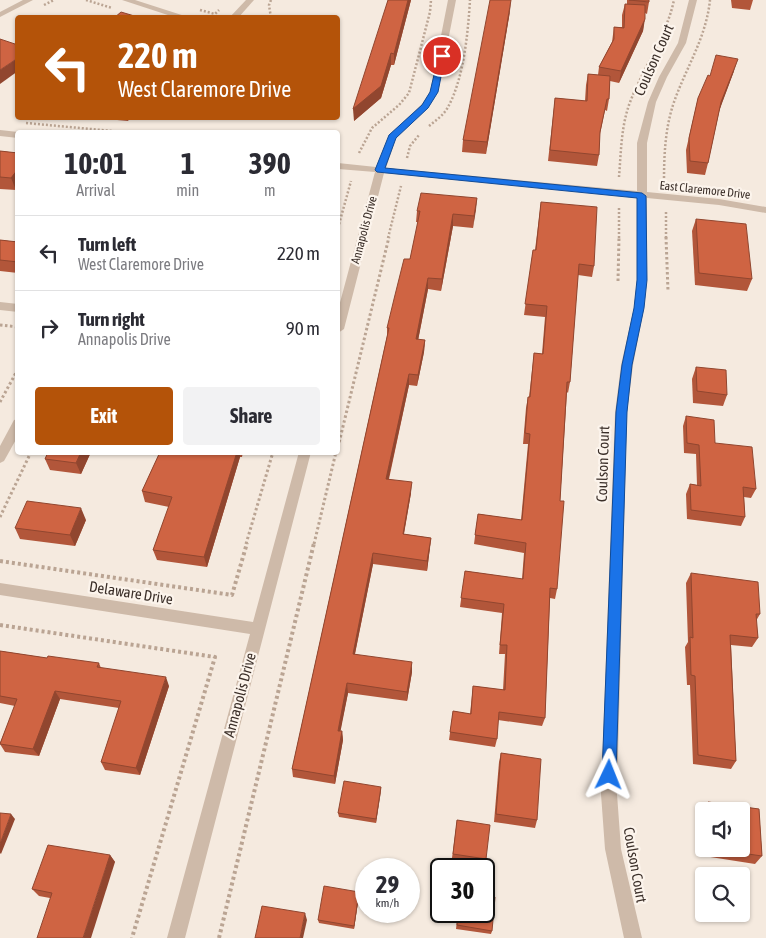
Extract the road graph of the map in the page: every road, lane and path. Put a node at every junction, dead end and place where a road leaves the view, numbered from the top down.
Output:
1 (29, 0) edge
2 (126, 0) edge
3 (250, 0) edge
4 (271, 0) edge
5 (431, 0) edge
6 (452, 0) edge
7 (470, 0) edge
8 (674, 0) edge
9 (692, 0) edge
10 (710, 0) edge
11 (222, 8) dead end
12 (198, 9) dead end
13 (0, 15) edge
14 (177, 15) edge
15 (236, 15) edge
16 (271, 15) edge
17 (19, 123) dead end
18 (427, 128) dead end
19 (100, 130) edge
20 (0, 133) edge
21 (15, 135) edge
22 (419, 135) dead end
23 (351, 154) dead end
24 (416, 161) dead end
25 (340, 166) edge
26 (380, 170) junction
27 (344, 180) dead end
28 (619, 180) dead end
29 (664, 185) dead end
30 (410, 187) dead end
31 (642, 196) junction
32 (609, 206) dead end
33 (766, 210) edge
34 (674, 213) dead end
35 (340, 221) edge
36 (618, 281) dead end
37 (668, 290) dead end
38 (0, 306) edge
39 (15, 308) edge
40 (340, 321) edge
41 (0, 325) edge
42 (15, 327) edge
43 (15, 374) edge
44 (0, 402) edge
45 (15, 429) edge
46 (340, 440) edge
47 (30, 455) edge
48 (271, 455) edge
49 (304, 455) edge
50 (335, 455) edge
51 (0, 458) edge
52 (0, 517) edge
53 (0, 561) edge
54 (0, 590) edge
55 (0, 625) edge
56 (258, 629) junction
57 (132, 938) edge
58 (176, 938) edge
59 (219, 938) edge
60 (633, 938) edge

1 - 13 street
2 - 14 street
3 - 15 street
4 - 16 path
5 - 23 path
6 - 26 street, Annapolis Drive
7 - 18 path
8 - 28 path
9 - 31 street, Coulson Court
10 - 29 path
11 - 12 path
17 - 19 path
20 - 21 street
22 - 24 path
25 - 26 street, East Claremore Drive
26 - 31 street, East Claremore Drive
26 - 40 street, Annapolis Drive
27 - 35 path
30 - 46 path
31 - 33 street, East Claremore Drive
31 - 60 street, Coulson Court
32 - 36 path
34 - 37 path
38 - 39 street
41 - 42 path
43 - 44 path
45 - 51 street
47 - 52 path
48 - 53 path
49 - 56 street, Annapolis Drive
50 - 59 path
54 - 56 street, Delaware Drive
55 - 57 path
56 - 58 street, Annapolis Drive

